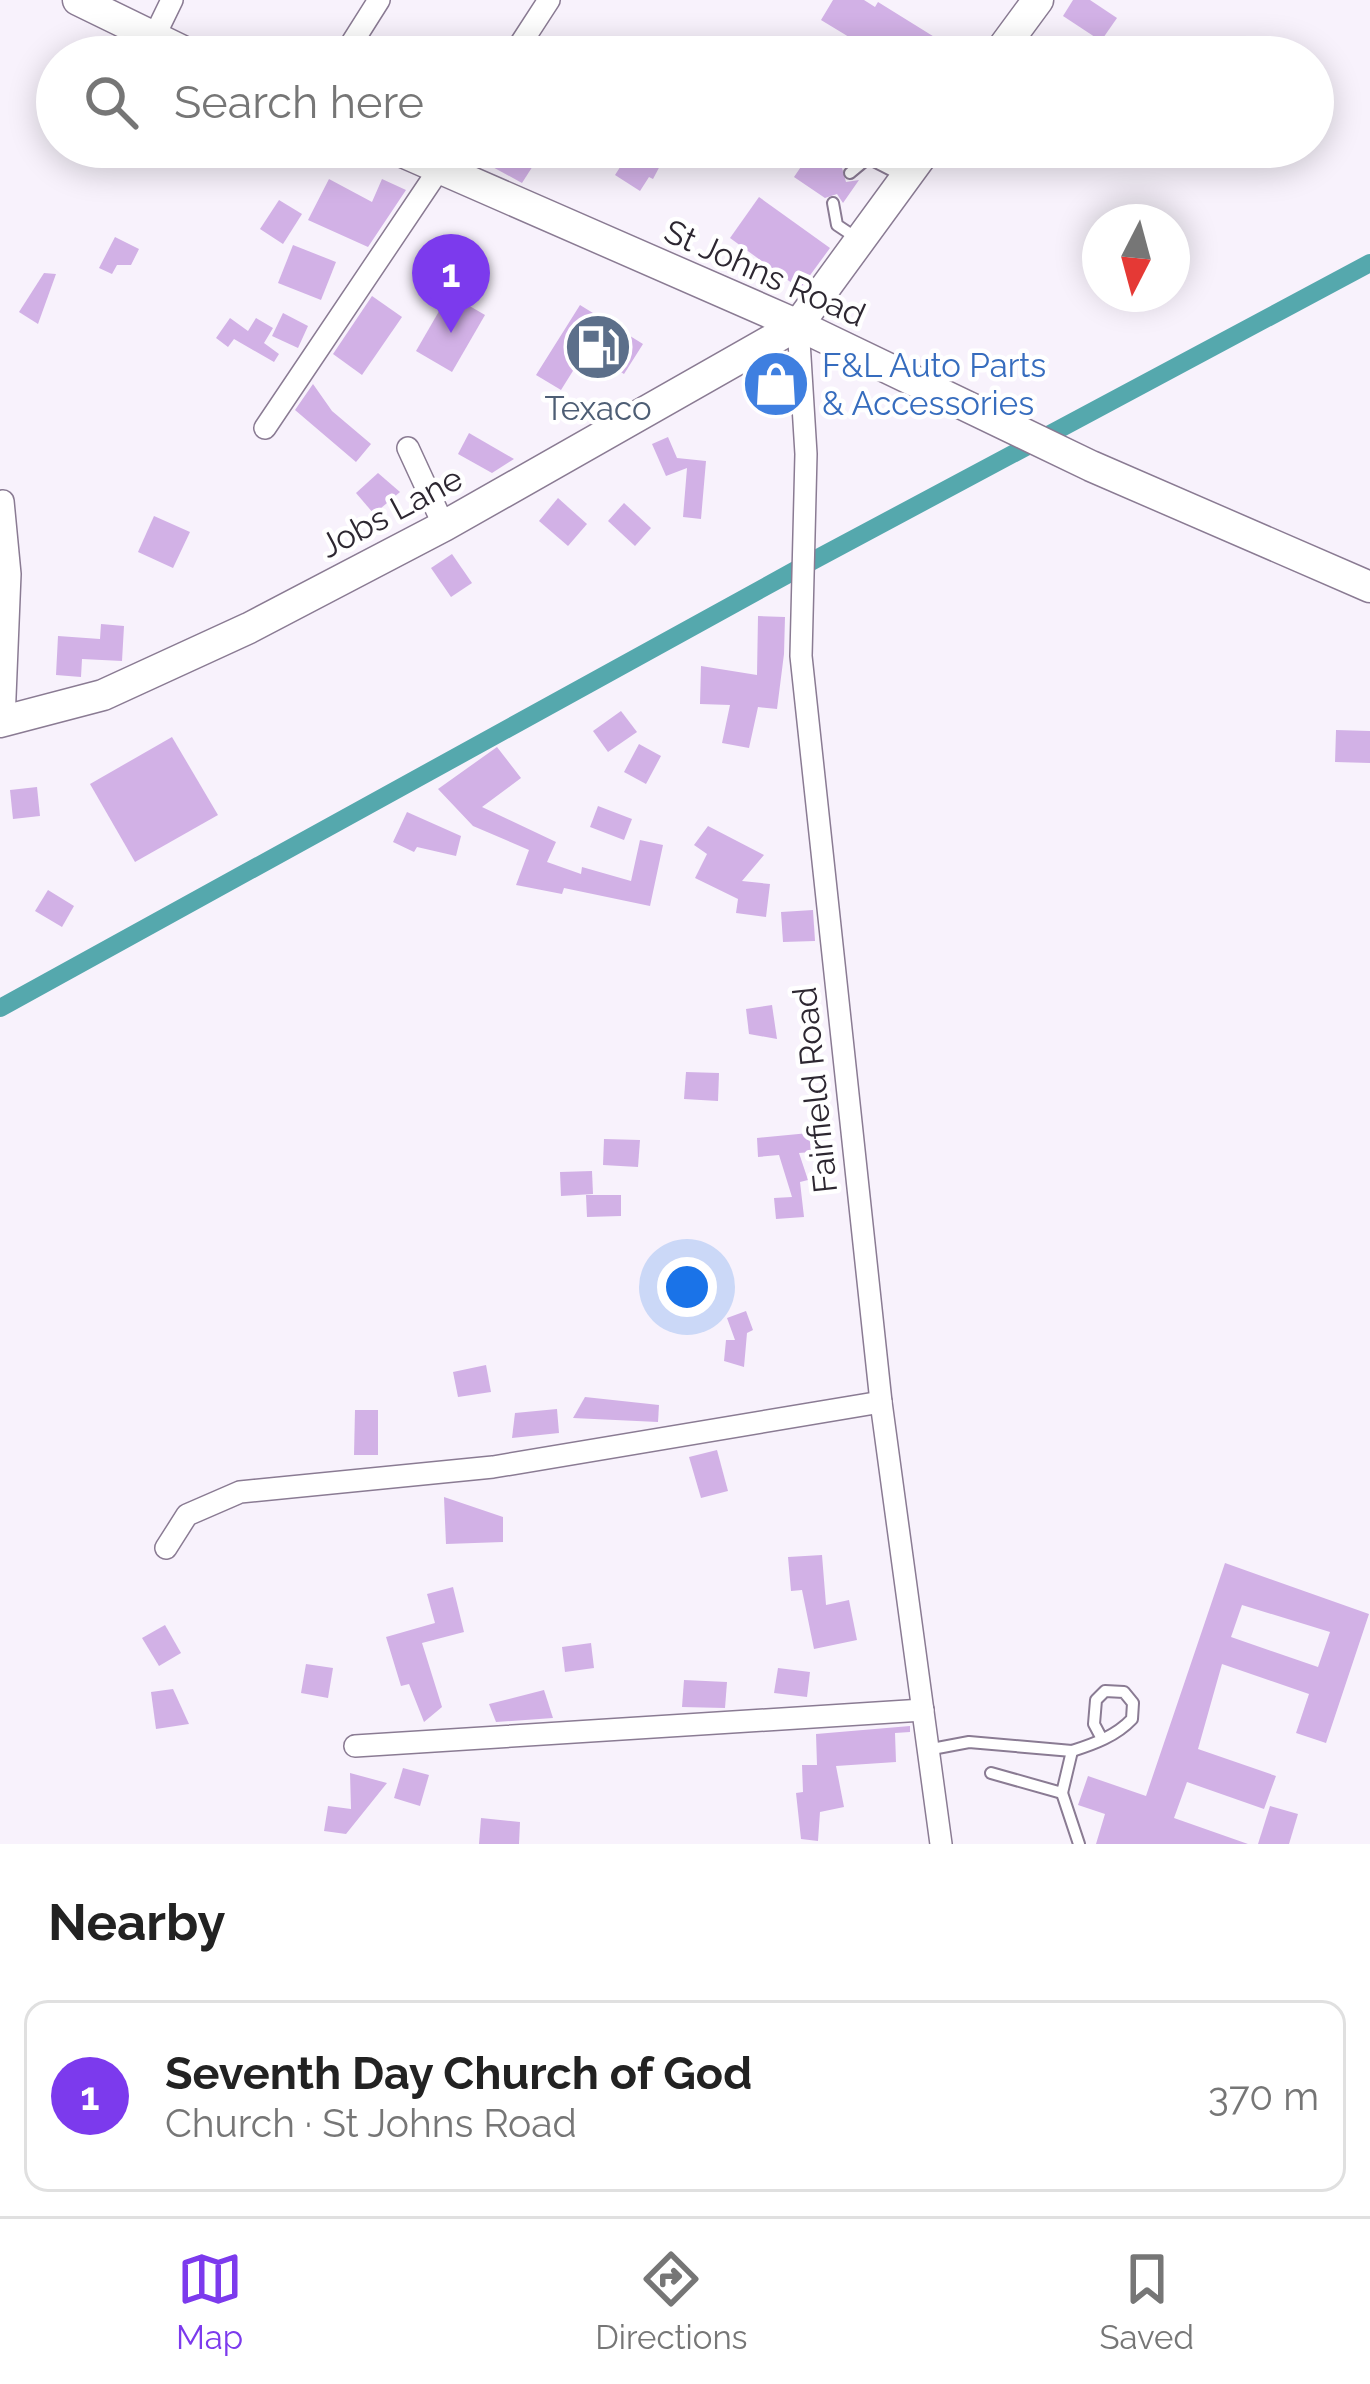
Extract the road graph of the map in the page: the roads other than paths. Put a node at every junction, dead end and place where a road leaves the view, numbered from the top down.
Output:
1 (78, 0) edge
2 (172, 0) edge
3 (379, 0) edge
4 (549, 0) edge
5 (1038, 0) edge
6 (152, 36) edge
7 (154, 36) edge
8 (356, 36) edge
9 (526, 36) edge
10 (1011, 36) edge
11 (440, 168) edge
12 (468, 168) edge
13 (856, 168) edge
14 (887, 168) edge
15 (912, 168) edge
16 (850, 173) dead end
17 (905, 177) junction
18 (833, 203) dead end
19 (858, 238) junction
20 (798, 325) junction
21 (265, 428) dead end
22 (408, 448) dead end
23 (3, 501) dead end
24 (444, 526) junction
25 (1370, 587) edge
26 (2, 722) edge
27 (881, 1402) junction
28 (166, 1548) dead end
29 (923, 1710) junction
30 (1102, 1739) junction
31 (355, 1746) dead end
32 (932, 1749) junction
33 (1072, 1751) junction
34 (991, 1773) dead end
35 (1061, 1792) junction
36 (941, 1844) edge
37 (1079, 1844) edge

1 - 6 main road
2 - 7 street
3 - 8 street
4 - 9 street
5 - 10 main road
11 - 21 street
12 - 20 main road, St Johns Road
13 - 16 lane
14 - 17 lane
15 - 17 main road
17 - 19 main road
18 - 19 lane
19 - 20 main road
20 - 24 main road, Jobs Lane
20 - 25 main road, St Johns Road
20 - 27 street, Fairfield Road
22 - 24 street
23 - 26 street
24 - 26 main road, Jobs Lane
27 - 28 street
27 - 29 street, Fairfield Road
29 - 31 street
29 - 32 street, Fairfield Road
30 - 30 lane
30 - 33 lane
32 - 33 lane
32 - 36 street, Fairfield Road
33 - 35 lane
34 - 35 lane
35 - 37 lane

